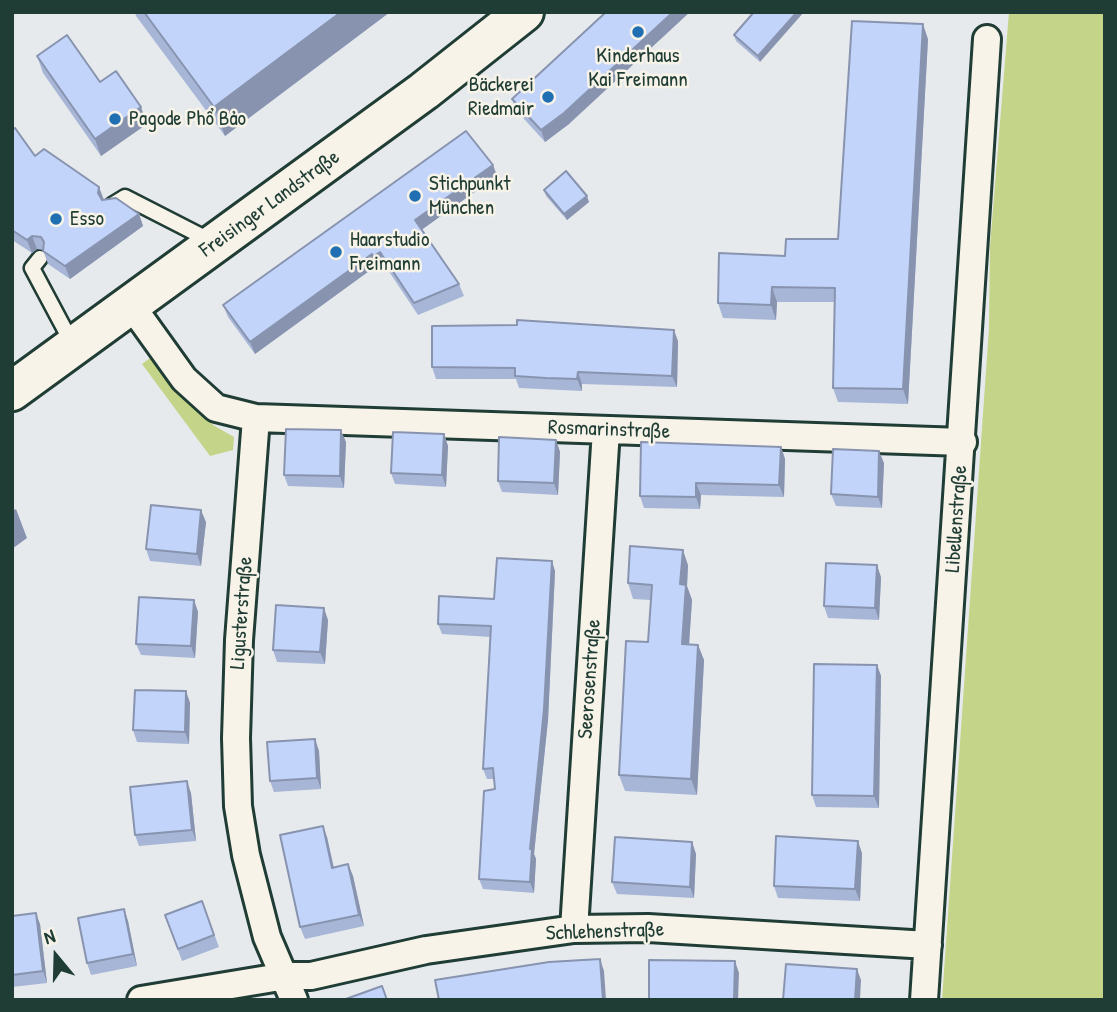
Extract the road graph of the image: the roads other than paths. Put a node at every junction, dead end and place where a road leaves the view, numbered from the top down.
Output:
1 (524, 12) edge
2 (987, 39) dead end
3 (112, 205) edge
4 (215, 243) junction
5 (40, 258) edge
6 (131, 305) junction
7 (74, 346) junction
8 (12, 391) edge
9 (256, 418) junction
10 (606, 430) junction
11 (963, 442) junction
12 (574, 929) junction
13 (928, 945) junction
14 (290, 988) edge
15 (141, 1000) edge
16 (924, 1000) edge

1 - 4 main road, Freisinger Landstraße
2 - 11 street, Libellenstraße
3 - 4 lane
4 - 6 main road, Freisinger Landstraße
5 - 7 lane
6 - 7 main road, Freisinger Landstraße
6 - 9 street
7 - 8 main road, Freisinger Landstraße
9 - 10 street, Rosmarinstraße
9 - 14 street, Ligusterstraße
10 - 11 street, Rosmarinstraße
10 - 12 street, Seerosenstraße
11 - 13 street, Libellenstraße
12 - 13 street, Schlehenstraße
12 - 14 street, Schlehenstraße
13 - 16 street, Libellenstraße
14 - 15 street, Schlehenstraße

